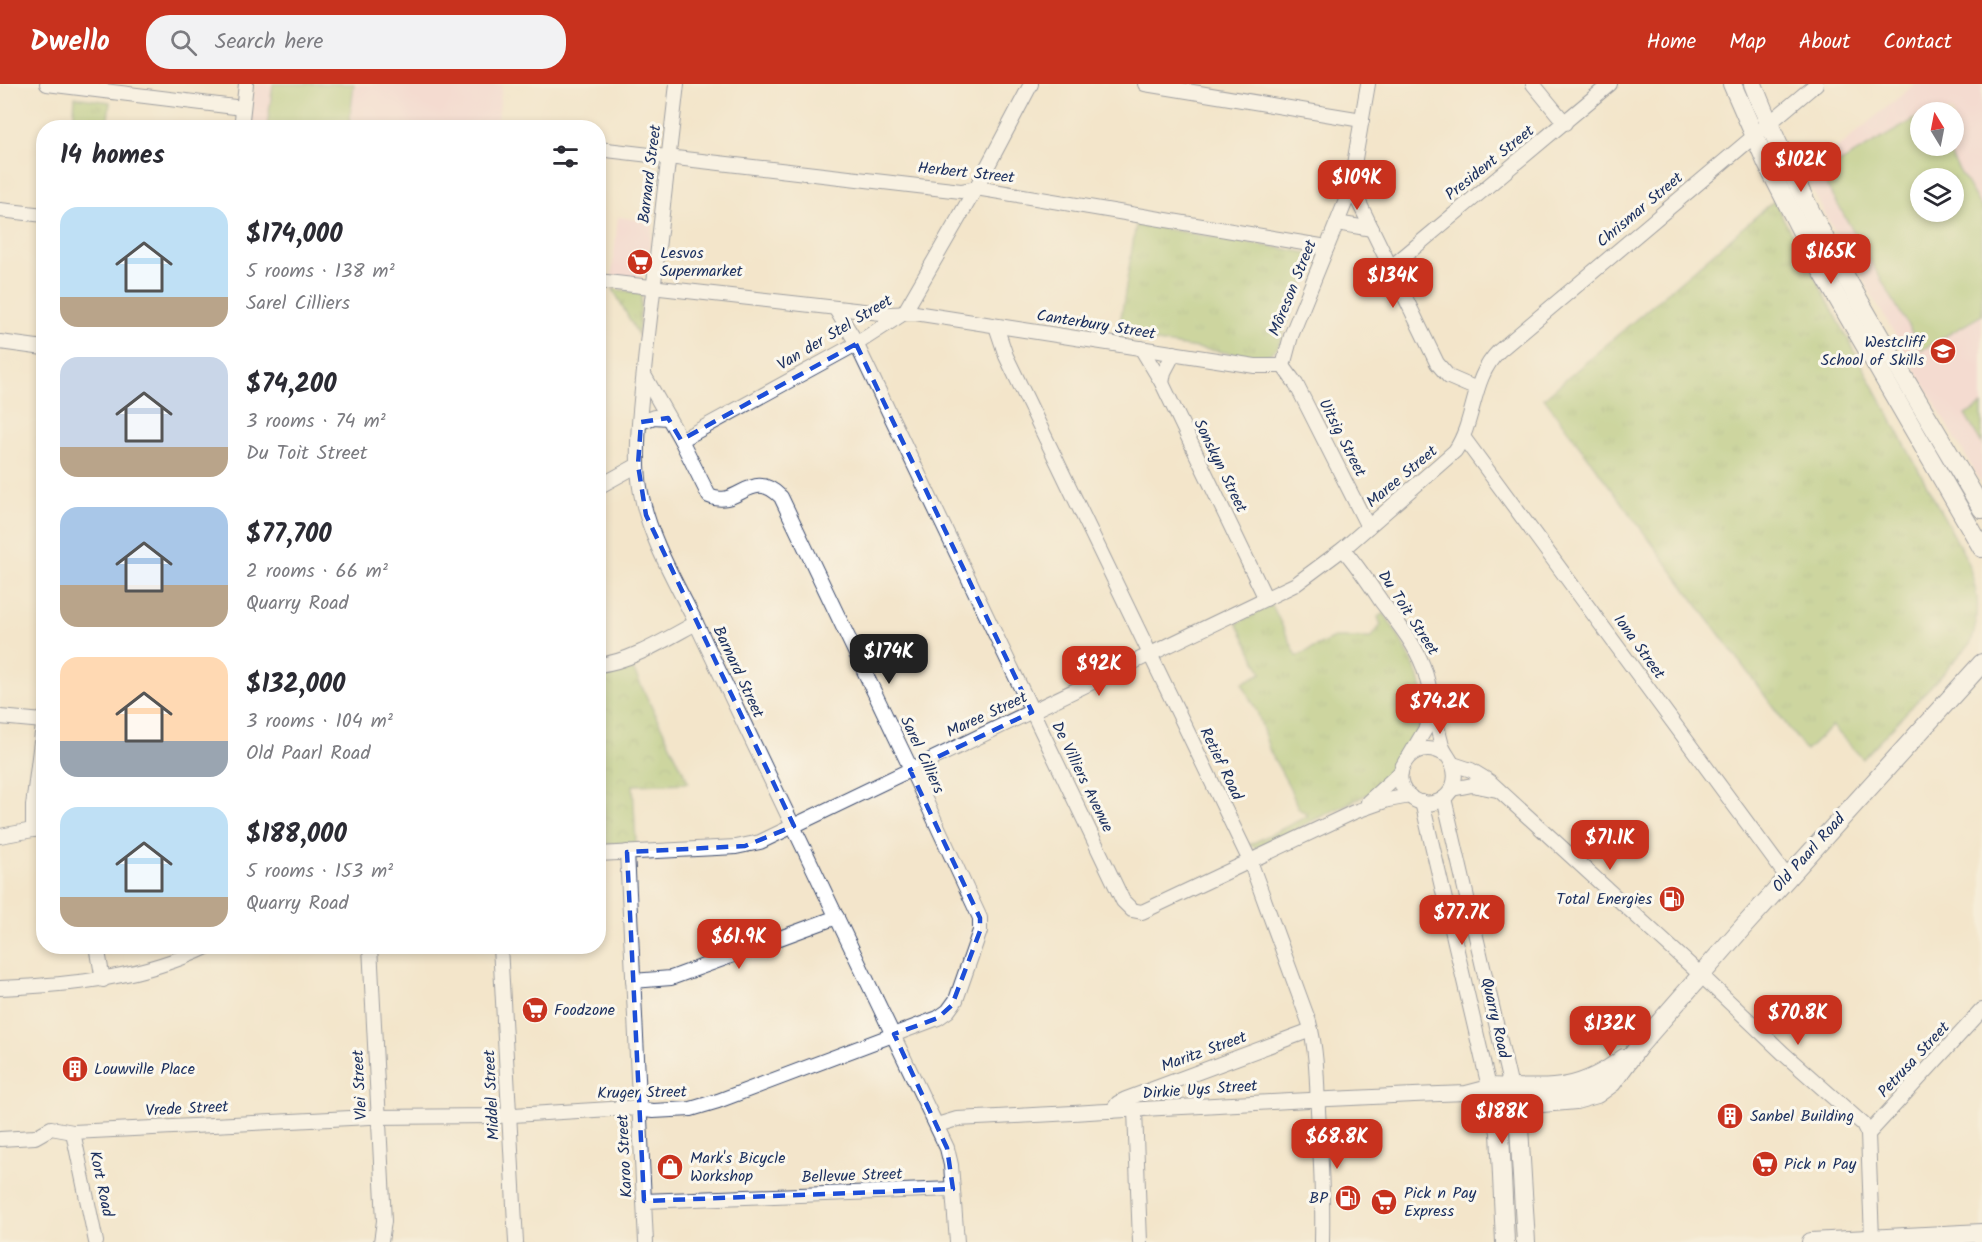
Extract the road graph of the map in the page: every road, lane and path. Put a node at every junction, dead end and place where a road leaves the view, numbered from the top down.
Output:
1 (47, 84) edge
2 (246, 84) edge
3 (677, 84) edge
4 (1031, 84) edge
5 (1145, 84) edge
6 (1368, 84) edge
7 (1533, 84) edge
8 (1610, 84) edge
9 (1732, 84) edge
10 (1753, 84) edge
11 (1816, 84) edge
12 (243, 108) junction
13 (242, 120) edge
14 (1362, 120) junction
15 (1565, 123) junction
16 (1768, 123) junction
17 (1753, 135) junction
18 (606, 150) edge
19 (669, 158) junction
20 (1351, 186) junction
21 (975, 188) junction
22 (0, 210) edge
23 (36, 214) edge
24 (1337, 223) junction
25 (1372, 229) junction
26 (1328, 247) junction
27 (1390, 268) junction
28 (606, 282) edge
29 (653, 287) junction
30 (835, 308) junction
31 (904, 314) junction
32 (996, 326) junction
33 (0, 342) edge
34 (856, 344) junction
35 (36, 347) edge
36 (1141, 348) junction
37 (1168, 352) junction
38 (1488, 364) joint
39 (1283, 366) junction
40 (644, 375) junction
41 (1162, 382) junction
42 (1477, 389) junction
43 (668, 418) junction
44 (641, 422) junction
45 (1463, 437) junction
46 (681, 440) junction
47 (638, 465) junction
48 (606, 483) edge
49 (1982, 508) edge
50 (1368, 527) junction
51 (1982, 548) edge
52 (1344, 549) junction
53 (1266, 599) junction
54 (696, 623) junction
55 (1150, 654) junction
56 (606, 663) edge
57 (1982, 663) edge
58 (1432, 701) junction
59 (1032, 712) junction
60 (0, 717) edge
61 (36, 719) edge
62 (1410, 755) junction
63 (1448, 759) junction
64 (911, 769) junction
65 (1401, 772) junction
66 (36, 780) edge
67 (1497, 790) junction
68 (1448, 793) junction
69 (1416, 799) junction
70 (1354, 812) junction
71 (36, 820) edge
72 (794, 826) junction
73 (36, 829) edge
74 (0, 836) edge
75 (627, 852) junction
76 (606, 853) edge
77 (1250, 861) junction
78 (1787, 877) junction
79 (837, 917) junction
80 (98, 954) edge
81 (190, 954) edge
82 (370, 954) edge
83 (500, 954) edge
84 (1702, 975) junction
85 (103, 980) junction
86 (633, 981) junction
87 (0, 988) edge
88 (1982, 1010) edge
89 (1311, 1030) junction
90 (894, 1035) junction
91 (1639, 1046) junction
92 (1546, 1088) junction
93 (1602, 1091) junction
94 (1491, 1095) junction
95 (1512, 1096) junction
96 (1317, 1098) junction
97 (1135, 1110) junction
98 (640, 1111) junction
99 (1112, 1111) junction
100 (509, 1115) junction
101 (378, 1117) junction
102 (937, 1125) junction
103 (73, 1132) junction
104 (1868, 1134) junction
105 (0, 1139) edge
106 (953, 1189) junction
107 (644, 1201) junction
108 (384, 1221) junction
109 (1982, 1233) edge
110 (1872, 1239) junction
111 (96, 1242) edge
112 (381, 1242) edge
113 (390, 1242) edge
114 (516, 1242) edge
115 (646, 1242) edge
116 (957, 1242) edge
117 (1140, 1242) edge
118 (1322, 1242) edge
119 (1504, 1242) edge
120 (1526, 1242) edge
121 (1811, 1242) edge

1 - 12 street
2 - 12 street
3 - 19 street, Barnard Street
4 - 21 street, Van der Stel Street
5 - 14 street
6 - 14 street, Môreson Street
7 - 15 street
8 - 15 street, President Street
9 - 17 main road
10 - 16 main road
11 - 16 street, Chrismar Street
12 - 13 street
14 - 20 street, Môreson Street
15 - 27 street, President Street
16 - 17 street, Chrismar Street
16 - 49 main road
17 - 38 street, Chrismar Street
17 - 51 main road
18 - 19 street, Herbert Street
19 - 21 street, Herbert Street
19 - 29 street, Barnard Street
20 - 24 street, Môreson Street
20 - 25 street
21 - 26 street, Herbert Street
21 - 31 street, Van der Stel Street
22 - 23 street
24 - 25 street
24 - 26 street, Môreson Street
25 - 27 street
26 - 39 street, Môreson Street
27 - 42 street
28 - 29 street, Canterbury Street
29 - 30 street, Canterbury Street
29 - 40 street, Barnard Street
30 - 31 street, Canterbury Street
30 - 34 street, De Villiers Avenue
31 - 32 street, Canterbury Street
31 - 34 street, Van der Stel Street
32 - 36 street, Canterbury Street
32 - 55 street, Retief Road
33 - 35 street
34 - 46 street, Van der Stel Street
34 - 59 street, De Villiers Avenue
36 - 37 street, Canterbury Street
36 - 41 street, Sonskyn Street
37 - 39 street, Canterbury Street
37 - 41 street
38 - 42 street, Maree Street
39 - 50 street, Uitsig Street
40 - 43 street, Sarel Cilliers
40 - 44 street, Barnard Street
41 - 53 street, Sonskyn Street
42 - 45 street, Maree Street
43 - 44 street
43 - 46 street, Sarel Cilliers
44 - 47 street, Barnard Street
45 - 50 street, Maree Street
45 - 78 street, Iona Street
46 - 64 street, Sarel Cilliers
47 - 48 street
47 - 54 street, Barnard Street
50 - 52 street, Maree Street
52 - 53 street, Maree Street
52 - 58 street, Du Toit Street
53 - 55 street, Maree Street
54 - 56 street
54 - 72 street, Barnard Street
55 - 59 street, Maree Street
55 - 77 street, Retief Road
57 - 78 main road, Old Paarl Road
58 - 62 street, Du Toit Street
58 - 63 street, Du Toit Street
59 - 64 street, Maree Street
59 - 77 street, De Villiers Avenue
60 - 61 street
62 - 63 street
62 - 65 street
63 - 67 street
63 - 68 street
64 - 72 street, Maree Street
64 - 90 street, Sarel Cilliers
65 - 69 street
65 - 70 street, De Villiers Avenue
66 - 71 street
67 - 68 street
67 - 84 street
68 - 69 street
68 - 95 street, Quarry Road
69 - 70 street, De Villiers Avenue
69 - 94 street, Quarry Road
70 - 77 street, De Villiers Avenue
72 - 75 street, Maree Street
72 - 79 street, Barnard Street
73 - 74 street
75 - 76 street, Maree Street
75 - 86 street, Karoo Street
77 - 89 street, Retief Road
78 - 84 main road, Old Paarl Road
79 - 86 street
79 - 90 street, Barnard Street
80 - 85 street
81 - 85 street
82 - 101 street, Vlei Street
83 - 100 street, Middel Street
84 - 91 main road, Old Paarl Road
84 - 104 street
85 - 87 street
86 - 98 street, Karoo Street
88 - 104 street, Petrusa Street
89 - 96 street, Retief Road
89 - 99 street, Maritz Street
90 - 98 street, Kruger Street
90 - 102 street, Barnard Street
91 - 92 main road, Old Paarl Road
91 - 93 main road, Old Paarl Road
92 - 93 main road
92 - 95 main road, Old Paarl Road
93 - 95 main road, Old Paarl Road
94 - 95 main road
94 - 96 street, Dirkie Uys Street
94 - 119 main road, Quarry Road
95 - 120 main road, Quarry Road
96 - 97 street, Dirkie Uys Street
96 - 118 street, Retief Road
97 - 99 street, Dirkie Uys Street
97 - 117 street
98 - 100 street, Kruger Street
98 - 107 street, Karoo Street
99 - 102 street, Dirkie Uys Street
100 - 101 street, Kruger Street
100 - 114 street, Middel Street
101 - 103 street, Vrede Street
101 - 108 street, Vlei Street
102 - 106 street, Barnard Street
103 - 105 street, Vrede Street
103 - 111 street, Kort Road
104 - 110 street
106 - 107 street, Bellevue Street
106 - 116 street, Barnard Street
107 - 115 street, Karoo Street
108 - 112 street, Vlei Street
108 - 113 street, Vlei Street
109 - 110 main road
110 - 121 main road

